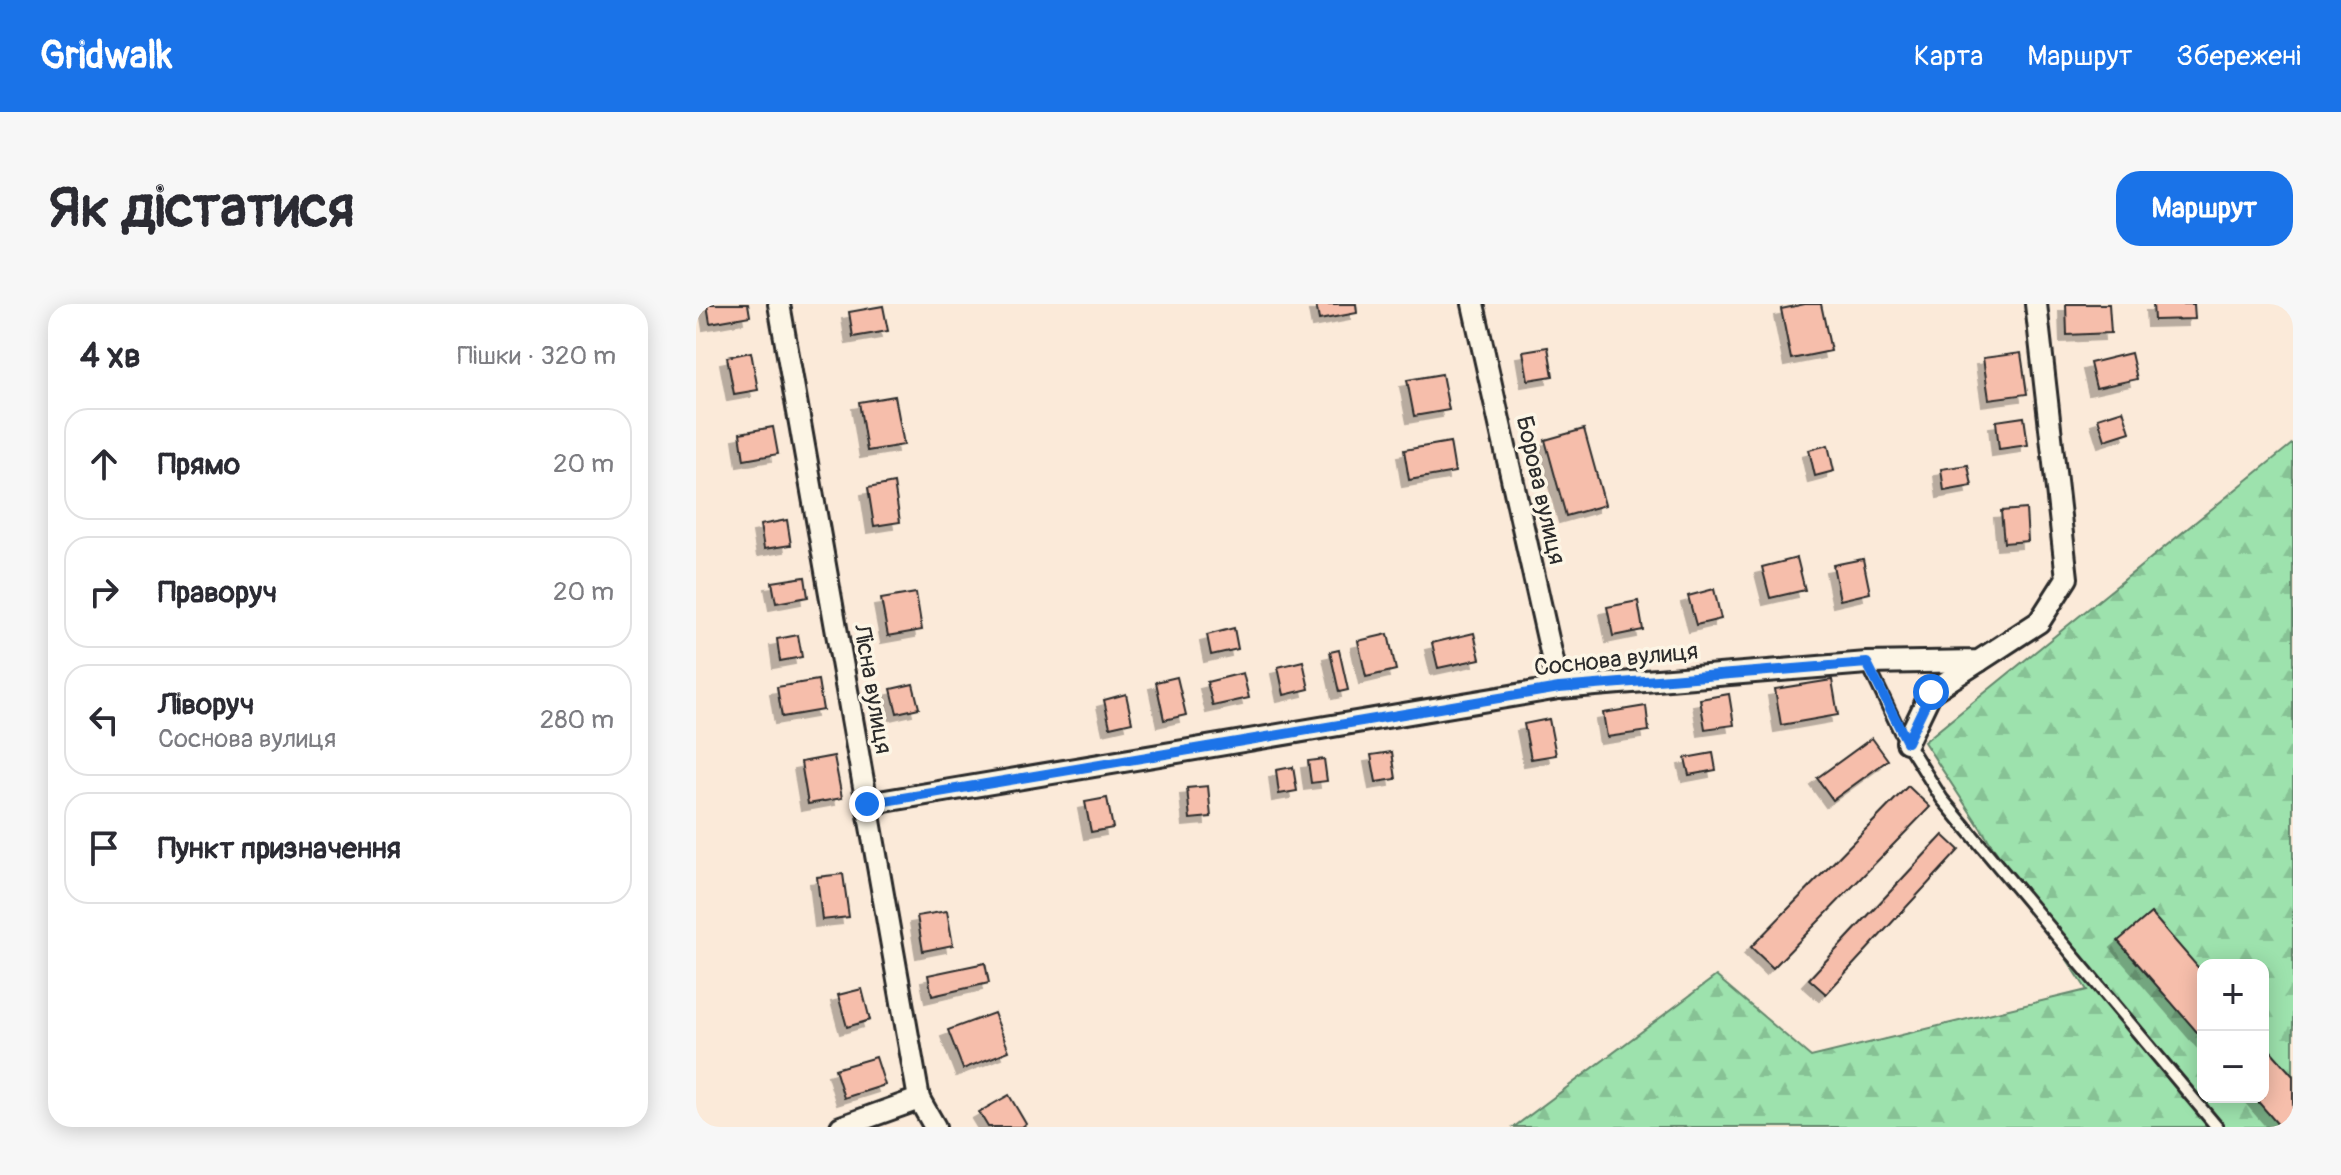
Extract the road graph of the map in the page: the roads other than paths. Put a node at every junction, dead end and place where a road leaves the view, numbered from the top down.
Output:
1 (779, 304) edge
2 (1473, 304) edge
3 (2036, 304) edge
4 (1979, 661) junction
5 (1867, 663) junction
6 (1559, 688) junction
7 (1907, 742) junction
8 (867, 804) junction
9 (919, 1099) junction
10 (841, 1127) edge
11 (935, 1127) edge
12 (2217, 1127) edge

1 - 8 street, Лісна вулиця
2 - 6 street, Борова вулиця
3 - 4 street
4 - 5 street, Соснова вулиця
4 - 7 street
5 - 6 street, Соснова вулиця
5 - 7 lane
6 - 8 street, Соснова вулиця
7 - 12 lane
8 - 9 street, Лісна вулиця
9 - 10 street
9 - 11 street, Лісна вулиця

